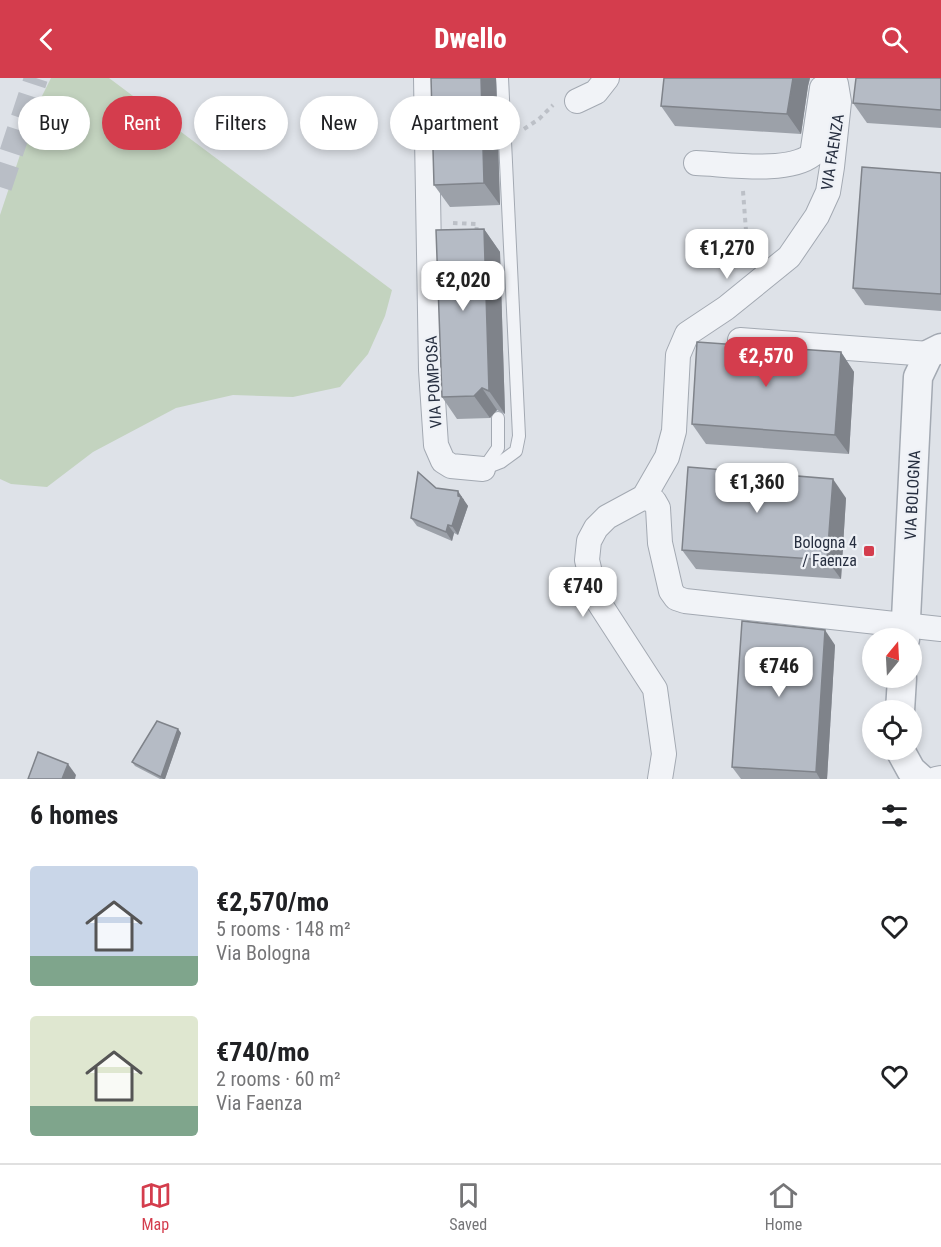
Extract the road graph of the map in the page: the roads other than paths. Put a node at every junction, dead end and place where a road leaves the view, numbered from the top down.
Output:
1 (426, 78) edge
2 (502, 78) edge
3 (607, 78) edge
4 (837, 81) edge
5 (577, 101) dead end
6 (696, 163) dead end
7 (740, 340) dead end
8 (935, 351) edge
9 (498, 418) dead end
10 (483, 469) junction
11 (644, 497) junction
12 (877, 628) edge
13 (905, 628) edge
14 (941, 628) edge
15 (922, 630) edge
16 (906, 760) edge
17 (941, 778) edge
18 (660, 779) edge
19 (921, 779) edge
20 (936, 779) edge

1 - 10 street, VIA POMPOSA
2 - 10 lane
3 - 5 street
4 - 6 street, VIA FAENZA
4 - 11 street, VIA FAENZA
7 - 8 street, VIA BOLOGNA
8 - 13 street, VIA BOLOGNA
9 - 10 lane
11 - 12 street
11 - 18 street
14 - 15 street
16 - 19 street
17 - 20 street

